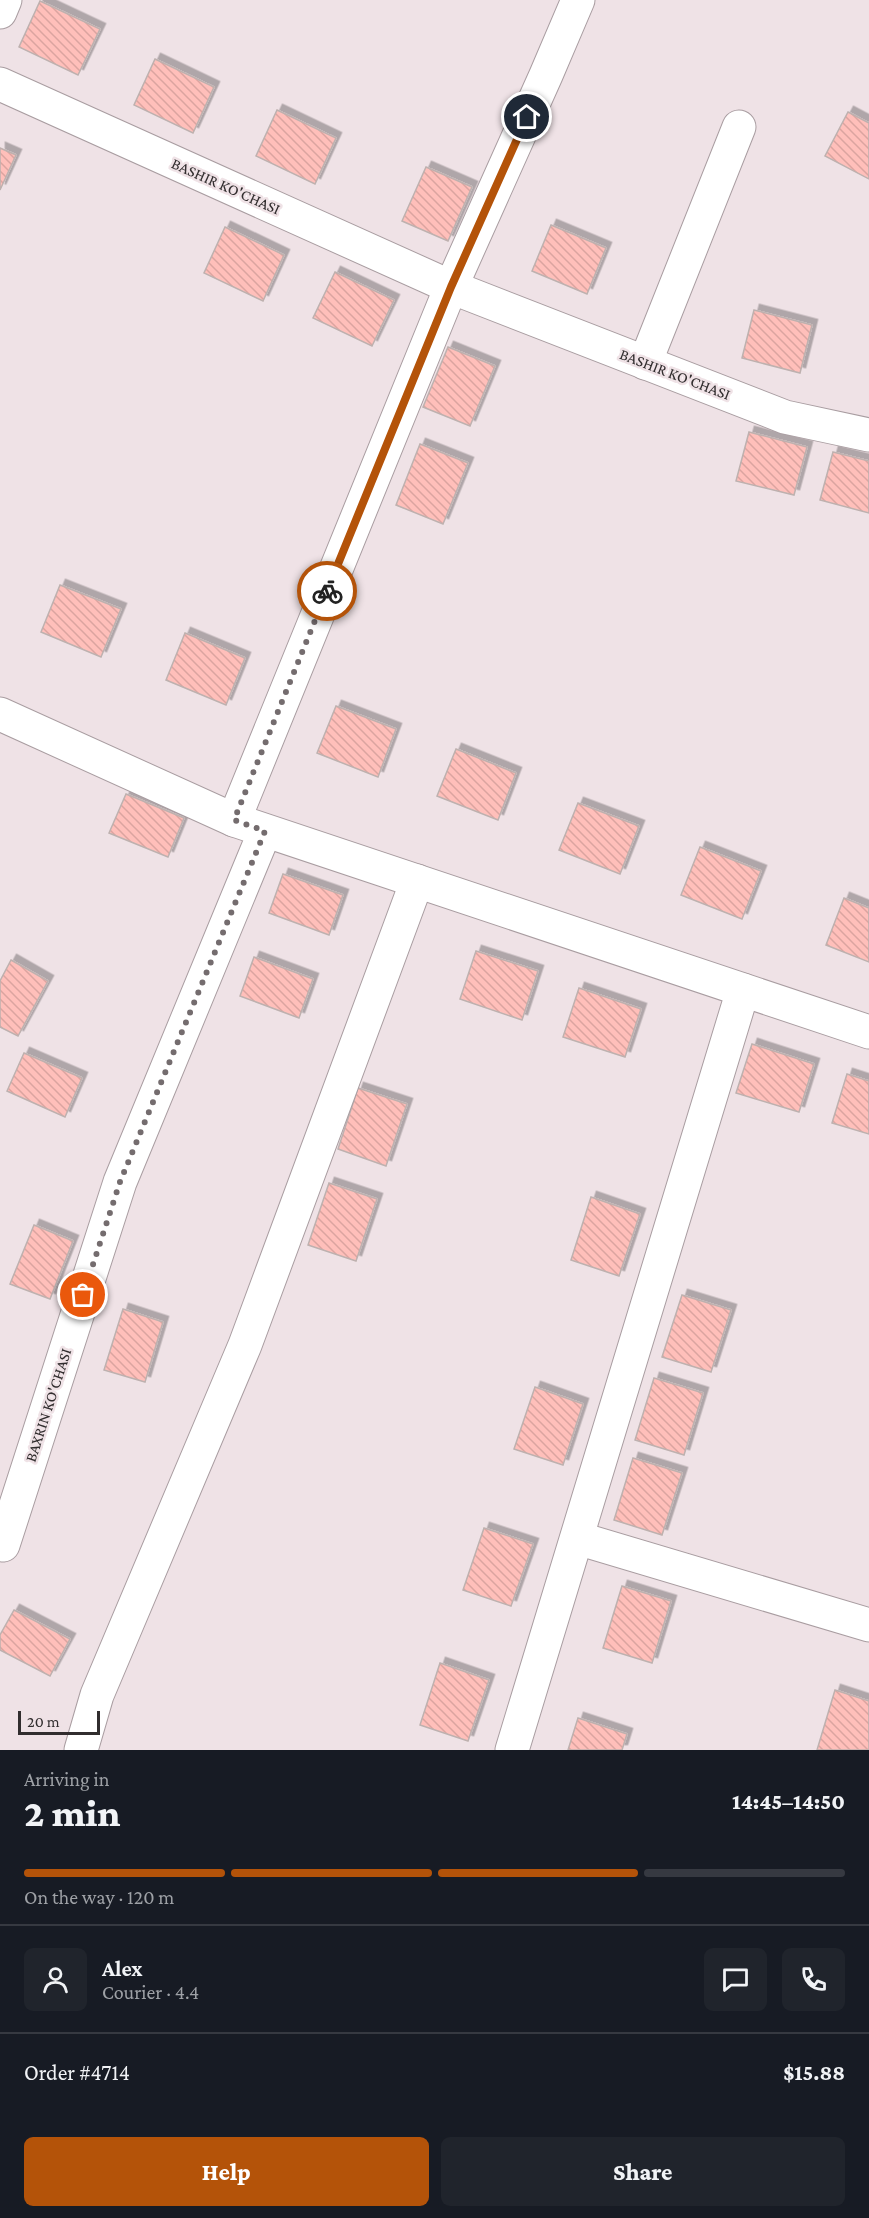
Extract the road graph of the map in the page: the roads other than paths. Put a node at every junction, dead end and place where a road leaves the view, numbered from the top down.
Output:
1 (5, 0) edge
2 (578, 0) edge
3 (0, 12) edge
4 (0, 84) edge
5 (739, 127) dead end
6 (451, 287) junction
7 (645, 363) junction
8 (869, 435) edge
9 (0, 714) edge
10 (234, 820) junction
11 (265, 831) junction
12 (417, 881) junction
13 (743, 990) junction
14 (869, 1032) edge
15 (578, 1538) junction
16 (3, 1545) dead end
17 (869, 1625) edge
18 (81, 1750) edge
19 (512, 1750) edge

1 - 3 street
2 - 6 street
4 - 6 street, BASHIR KO'CHASI
5 - 7 street
6 - 7 street, BASHIR KO'CHASI
6 - 10 street
7 - 8 street, BASHIR KO'CHASI
9 - 10 street
10 - 11 street
11 - 12 street
11 - 16 street, BAXRIN KO'CHASI
12 - 13 street
12 - 18 street
13 - 14 street
13 - 15 street
15 - 17 street
15 - 19 street

